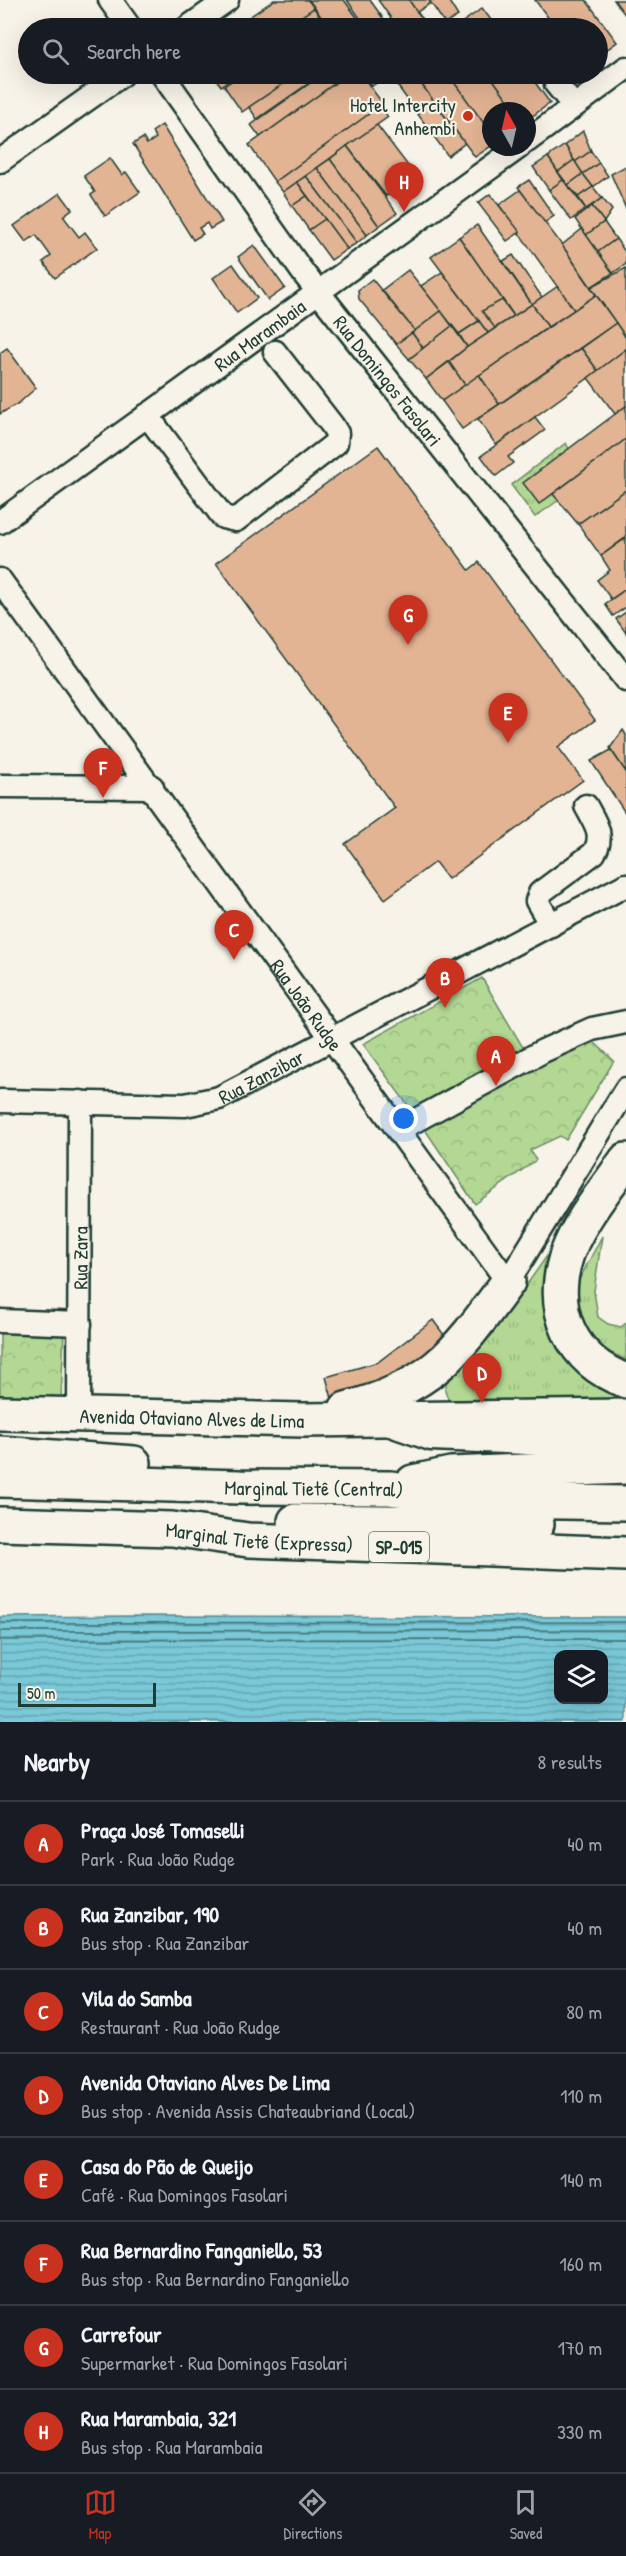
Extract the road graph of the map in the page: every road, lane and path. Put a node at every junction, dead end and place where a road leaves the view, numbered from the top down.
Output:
1 (110, 0) edge
2 (227, 0) edge
3 (123, 18) edge
4 (201, 18) edge
5 (626, 68) edge
6 (608, 81) edge
7 (109, 84) edge
8 (169, 84) edge
9 (556, 84) dead end
10 (604, 84) edge
11 (574, 106) junction
12 (536, 134) edge
13 (507, 156) edge
14 (0, 161) edge
15 (319, 292) junction
16 (275, 352) dead end
17 (153, 423) junction
18 (0, 522) edge
19 (0, 580) edge
20 (626, 680) edge
21 (0, 786) edge
22 (152, 787) junction
23 (586, 806) dead end
24 (626, 885) edge
25 (551, 925) junction
26 (626, 1022) edge
27 (333, 1039) junction
28 (626, 1089) edge
29 (0, 1101) edge
30 (80, 1102) junction
31 (398, 1130) junction
32 (626, 1160) edge
33 (508, 1281) junction
34 (0, 1322) edge
35 (80, 1324) junction
36 (626, 1381) edge
37 (0, 1413) edge
38 (79, 1416) junction
39 (626, 1416) edge
40 (383, 1419) junction
41 (303, 1420) junction
42 (626, 1444) edge
43 (0, 1453) edge
44 (626, 1467) edge
45 (0, 1480) edge
46 (240, 1487) junction
47 (390, 1488) junction
48 (626, 1503) edge
49 (0, 1524) edge
50 (626, 1524) edge
51 (172, 1529) junction
52 (626, 1554) edge

1 - 3 street
2 - 4 street
5 - 6 street
7 - 14 street
8 - 15 street, Rua Domingos Fasolari
9 - 11 street
10 - 11 street
11 - 12 street
13 - 15 street, Rua Marambaia
15 - 17 street, Rua Marambaia
15 - 20 street, Rua Domingos Fasolari
16 - 17 street
17 - 18 street, Rua Marambaia
19 - 22 street, Rua João Rudge
21 - 22 street
22 - 27 street, Rua João Rudge
23 - 25 street
24 - 25 street, Rua Zanzibar
25 - 27 street, Rua Zanzibar
26 - 31 street
27 - 30 street, Rua Zanzibar
27 - 31 street, Rua João Rudge
28 - 33 street
29 - 30 street, Rua Zanzibar
30 - 35 street, Rua Zara
31 - 33 street, Rua João Rudge
32 - 36 highway
33 - 41 highway
34 - 35 street
35 - 38 street, Rua Zara
37 - 38 highway, Avenida Otaviano Alves de Lima
38 - 41 highway, Avenida Otaviano Alves de Lima
39 - 40 highway, Avenida Otaviano Alves de Lima
40 - 41 highway, Avenida Otaviano Alves de Lima
40 - 42 main road
43 - 46 highway
44 - 47 highway
45 - 46 highway, Marginal Tietê (Central)
46 - 47 highway, Marginal Tietê (Central)
47 - 48 highway, Marginal Tietê (Central)
49 - 51 highway, Marginal Tietê (Expressa) / SP-015
50 - 51 highway, SP-015
51 - 52 highway, Marginal Tietê (Expressa) / SP-015

